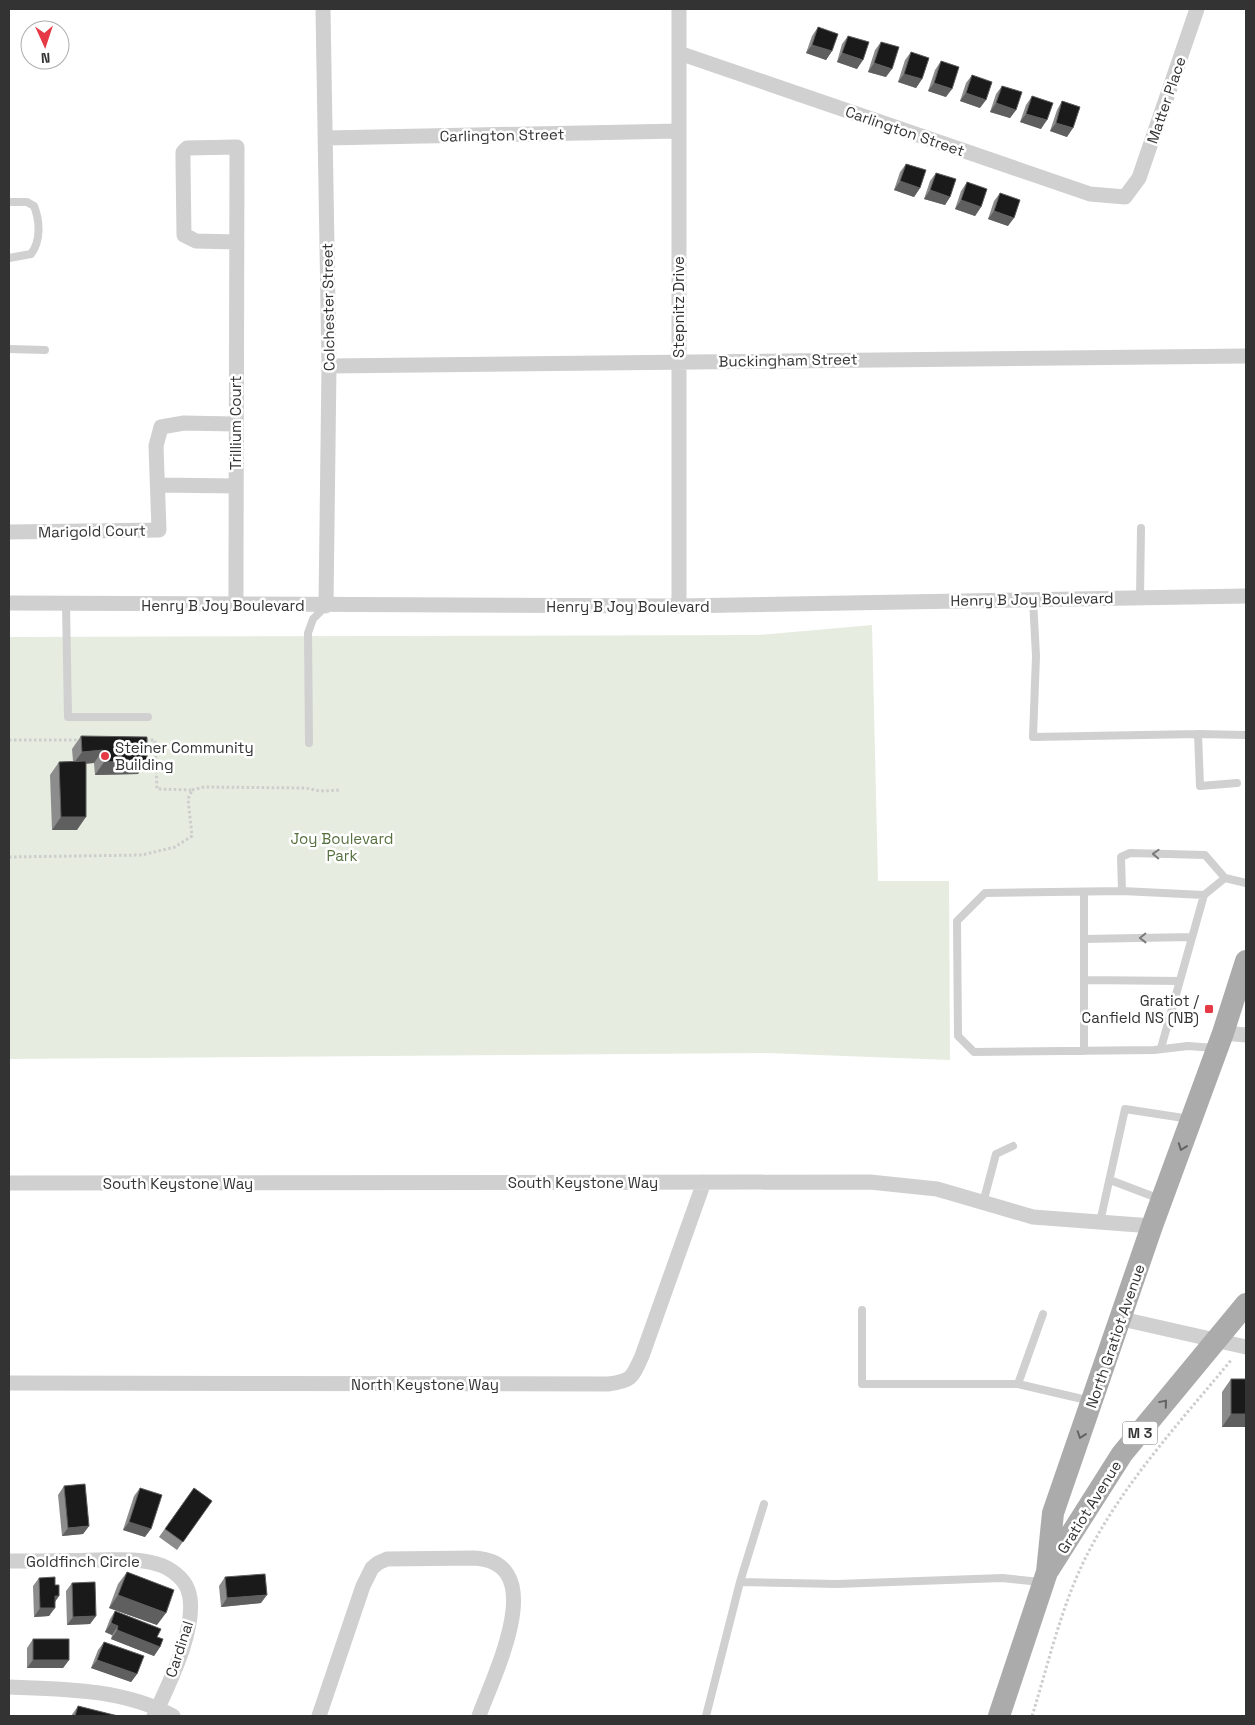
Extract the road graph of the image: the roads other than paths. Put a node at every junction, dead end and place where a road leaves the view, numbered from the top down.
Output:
1 (323, 9) edge
2 (679, 9) edge
3 (1197, 9) edge
4 (679, 53) junction
5 (679, 131) junction
6 (326, 138) junction
7 (1131, 190) joint
8 (9, 202) edge
9 (237, 242) junction
10 (9, 258) edge
11 (9, 349) edge
12 (44, 350) dead end
13 (1246, 356) edge
14 (678, 361) junction
15 (329, 366) junction
16 (234, 424) junction
17 (158, 485) junction
18 (235, 486) junction
19 (1141, 528) dead end
20 (9, 532) edge
21 (1246, 596) edge
22 (1140, 597) junction
23 (1033, 599) junction
24 (9, 603) edge
25 (66, 604) junction
26 (236, 604) junction
27 (326, 606) junction
28 (679, 606) junction
29 (148, 717) dead end
30 (1198, 734) junction
31 (1246, 735) edge
32 (309, 744) dead end
33 (1237, 783) dead end
34 (1225, 878) junction
35 (1246, 883) edge
36 (1084, 892) junction
37 (1122, 892) junction
38 (1204, 895) junction
39 (1192, 937) junction
40 (1084, 939) junction
41 (1246, 961) edge
42 (1084, 980) junction
43 (1180, 981) junction
44 (1241, 990) edge
45 (1246, 1035) edge
46 (1220, 1041) junction
47 (1161, 1048) junction
48 (1084, 1051) junction
49 (1192, 1119) junction
50 (1013, 1146) dead end
51 (1110, 1180) junction
52 (704, 1182) junction
53 (9, 1184) edge
54 (1162, 1200) junction
55 (982, 1203) junction
56 (1100, 1222) junction
57 (1152, 1226) junction
58 (1246, 1304) edge
59 (862, 1310) dead end
60 (1043, 1314) dead end
61 (1122, 1319) junction
62 (1215, 1341) junction
63 (1244, 1347) edge
64 (9, 1383) edge
65 (1018, 1384) junction
66 (1092, 1401) junction
67 (764, 1504) dead end
68 (9, 1561) edge
69 (1045, 1577) junction
70 (183, 1580) joint
71 (740, 1582) junction
72 (9, 1687) edge
73 (156, 1712) edge
74 (173, 1716) edge
75 (319, 1716) edge
76 (479, 1716) edge
77 (706, 1716) edge
78 (999, 1716) edge

1 - 6 street, Colchester Street
2 - 4 street, Stepnitz Drive
3 - 7 street, Matter Place
4 - 5 street, Stepnitz Drive
4 - 7 street, Carlington Street
5 - 6 street, Carlington Street
5 - 14 street, Stepnitz Drive
6 - 15 street, Colchester Street
8 - 10 lane
9 - 9 street, Trillium Court
9 - 16 street, Trillium Court
11 - 12 lane
13 - 14 street, Buckingham Street
14 - 15 street, Buckingham Street
14 - 28 street, Stepnitz Drive
15 - 27 street, Colchester Street
16 - 17 street, Marigold Court
16 - 18 street, Trillium Court
17 - 18 street
17 - 20 street, Marigold Court
18 - 26 street, Trillium Court
19 - 22 lane
21 - 22 street, Henry B Joy Boulevard
22 - 23 street, Henry B Joy Boulevard
23 - 28 street, Henry B Joy Boulevard
23 - 30 lane
24 - 25 street, Henry B Joy Boulevard
25 - 26 street, Henry B Joy Boulevard
25 - 29 lane
26 - 27 street, Henry B Joy Boulevard
27 - 28 street, Henry B Joy Boulevard
27 - 32 lane
30 - 31 lane
30 - 33 lane
34 - 35 lane
34 -> 37 lane
34 - 38 lane
36 - 37 lane
36 - 40 lane
36 - 48 lane
37 - 38 lane
38 - 39 lane
39 -> 40 lane
39 - 43 lane
40 - 42 lane
41 - 44 main road, North Gratiot Avenue / M 3
42 - 43 lane
42 - 48 lane
43 - 47 lane
44 - 46 main road, North Gratiot Avenue / M 3
45 - 46 street
46 - 47 lane
46 - 49 main road, North Gratiot Avenue / M 3
47 - 48 lane
49 - 51 lane
49 -> 54 main road, North Gratiot Avenue / M 3
50 - 55 lane
51 - 54 lane
51 - 56 lane
52 - 53 street, South Keystone Way
52 - 55 street, South Keystone Way
52 - 64 street, North Keystone Way
54 - 57 main road, North Gratiot Avenue / M 3
55 - 56 street, South Keystone Way
56 - 57 street, South Keystone Way
57 - 61 main road, North Gratiot Avenue / M 3
58 - 62 main road, Gratiot Avenue / M 3
59 - 65 lane
60 - 65 lane
61 - 62 street
61 - 66 main road, North Gratiot Avenue / M 3
62 - 63 street
69 -> 62 main road, Gratiot Avenue / M 3
65 - 66 lane
66 -> 69 main road, North Gratiot Avenue / M 3
67 - 71 lane
68 - 70 street, Goldfinch Circle
69 - 71 lane
69 - 78 main road, North Gratiot Avenue / M 3
70 - 73 street, Cardinal
71 - 77 lane
72 - 73 street
73 - 74 street
75 - 76 street

